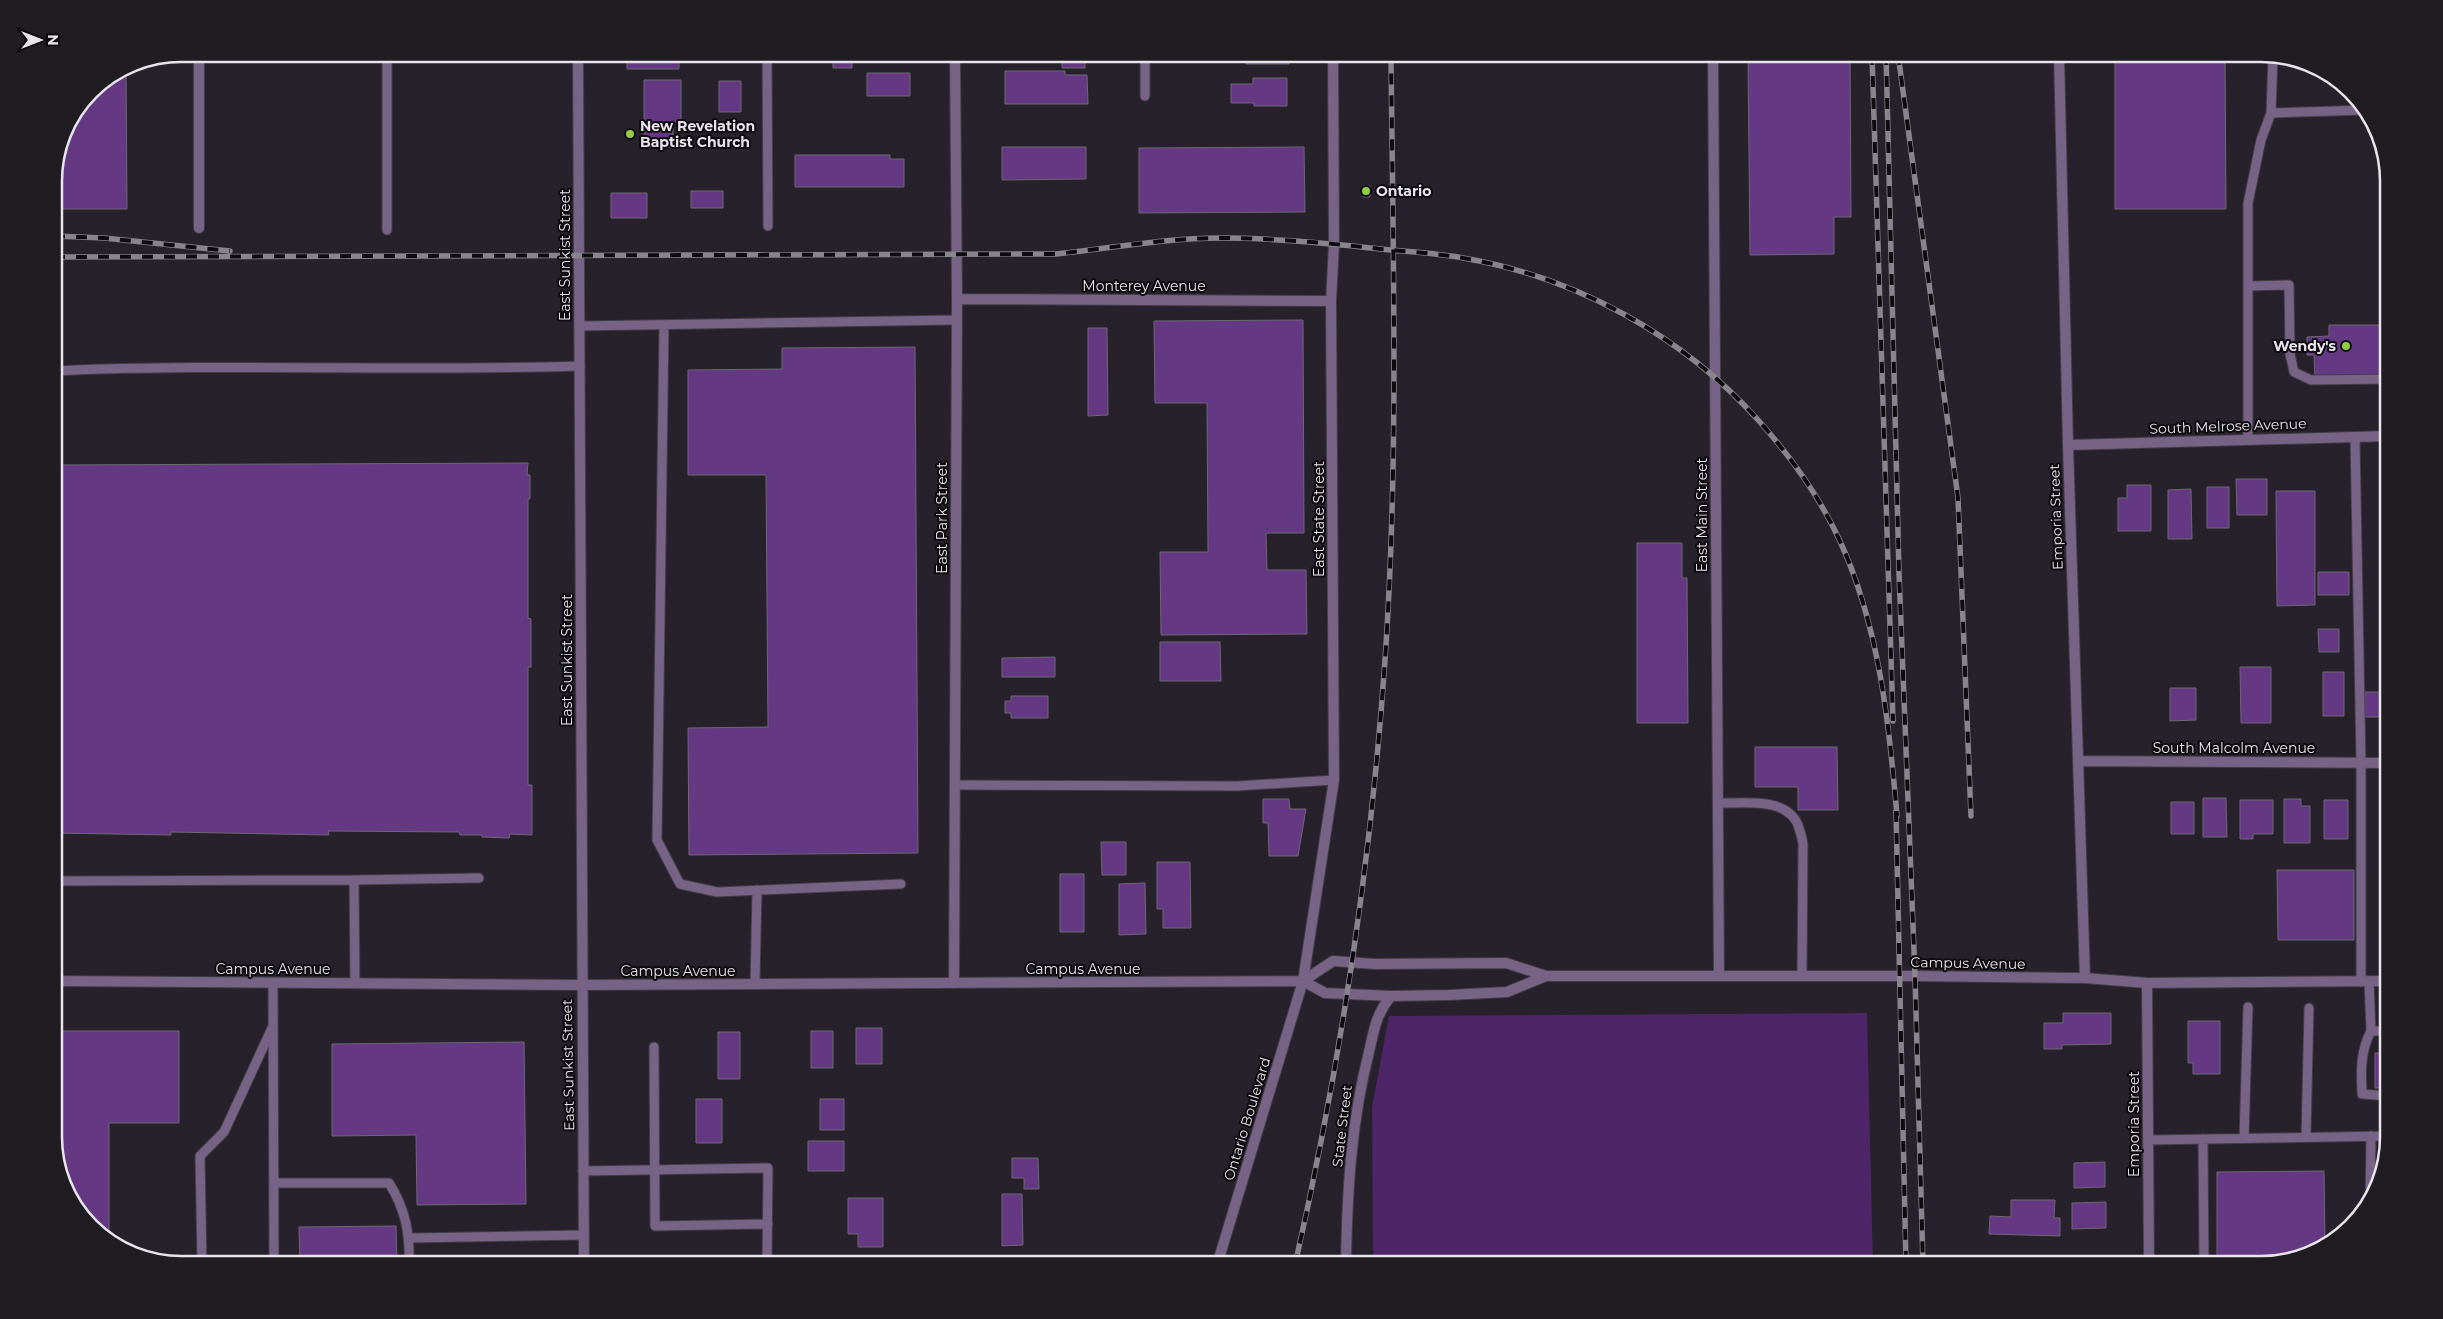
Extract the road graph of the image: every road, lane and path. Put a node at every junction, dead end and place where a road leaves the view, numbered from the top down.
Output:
1 (199, 62) edge
2 (386, 62) edge
3 (578, 62) edge
4 (767, 62) edge
5 (955, 62) edge
6 (1145, 62) edge
7 (1333, 62) edge
8 (1713, 62) edge
9 (2059, 62) edge
10 (2273, 63) edge
11 (1145, 96) dead end
12 (2356, 110) edge
13 (2271, 113) junction
14 (768, 226) dead end
15 (199, 228) dead end
16 (387, 230) dead end
17 (2248, 286) junction
18 (957, 299) junction
19 (1332, 301) junction
20 (956, 320) junction
21 (664, 324) junction
22 (579, 326) junction
23 (580, 366) junction
24 (63, 371) edge
25 (2380, 378) edge
26 (2380, 436) edge
27 (2355, 437) junction
28 (2248, 439) junction
29 (2068, 445) junction
30 (2079, 761) junction
31 (2361, 763) junction
32 (2380, 763) edge
33 (1334, 780) junction
34 (955, 785) junction
35 (1718, 803) junction
36 (479, 878) dead end
37 (354, 880) junction
38 (63, 881) edge
39 (901, 884) dead end
40 (757, 890) junction
41 (1546, 976) junction
42 (1719, 976) junction
43 (1802, 976) junction
44 (2085, 978) junction
45 (63, 981) edge
46 (1302, 981) junction
47 (2365, 982) junction
48 (2380, 982) edge
49 (273, 983) junction
50 (355, 983) junction
51 (954, 983) junction
52 (755, 984) junction
53 (2147, 984) junction
54 (582, 985) junction
55 (1391, 996) junction
56 (2248, 1007) dead end
57 (2310, 1008) dead end
58 (273, 1025) junction
59 (2371, 1031) junction
60 (2380, 1031) edge
61 (654, 1047) dead end
62 (2380, 1095) edge
63 (2371, 1136) junction
64 (2380, 1136) edge
65 (2306, 1137) junction
66 (2244, 1138) junction
67 (2203, 1139) junction
68 (2148, 1140) junction
69 (655, 1170) junction
70 (583, 1171) junction
71 (275, 1184) junction
72 (2370, 1184) edge
73 (768, 1224) junction
74 (584, 1235) junction
75 (410, 1238) junction
76 (202, 1256) edge
77 (274, 1256) edge
78 (409, 1256) edge
79 (584, 1256) edge
80 (767, 1256) edge
81 (1221, 1256) edge
82 (1346, 1256) edge
83 (2149, 1256) edge
84 (2204, 1256) edge

1 - 15 street
2 - 16 lane
3 - 22 street, East Sunkist Street
4 - 14 lane
5 - 18 street, East Park Street
6 - 11 lane
7 - 19 street, East State Street
8 - 35 street, East Main Street
9 - 29 street, Emporia Street
10 - 13 lane
12 - 13 lane
13 - 17 lane
17 - 25 lane
17 - 28 lane
18 - 19 street, Monterey Avenue
18 - 20 street, East Park Street
19 - 33 street, East State Street
20 - 21 lane
20 - 34 street, East Park Street
21 - 22 lane
21 - 40 lane
22 - 23 street, East Sunkist Street
23 - 24 lane
23 - 54 street, East Sunkist Street
26 - 27 street, South Melrose Avenue
27 - 28 street, South Melrose Avenue
27 - 31 lane
28 - 29 street, South Melrose Avenue
29 - 30 street, Emporia Street
30 - 31 street, South Malcolm Avenue
30 - 44 street, Emporia Street
31 - 32 street, South Malcolm Avenue
31 - 47 lane
33 - 34 lane
33 - 46 street, East State Street
34 - 51 street, East Park Street
35 - 42 street, East Main Street
35 - 43 lane
36 - 37 lane
37 - 38 lane
37 - 50 lane
39 - 40 lane
40 - 52 lane
41 - 42 street, Campus Avenue
41 - 46 street, Campus Avenue
41 - 55 street, Campus Avenue
42 - 43 street, Campus Avenue
43 - 44 street, Campus Avenue
44 - 53 street, Campus Avenue
45 - 49 street, Campus Avenue
46 - 51 street, Campus Avenue
46 - 55 street, Campus Avenue
46 - 81 street, Ontario Boulevard
47 - 48 street, Campus Avenue
47 - 53 street, Campus Avenue
47 - 59 lane
49 - 50 street, Campus Avenue
49 - 58 lane
50 - 54 street, Campus Avenue
51 - 52 street, Campus Avenue
52 - 54 street, Campus Avenue
53 - 68 street, Emporia Street
54 - 70 street, East Sunkist Street
55 - 82 street, State Street
56 - 66 lane
57 - 65 lane
58 - 71 lane
58 - 76 lane
59 - 60 lane
59 - 62 lane
61 - 69 lane
63 - 64 lane
63 - 65 lane
63 - 72 lane
65 - 66 lane
66 - 67 lane
67 - 68 lane
67 - 84 lane
68 - 83 street, Emporia Street
69 - 70 lane
69 - 73 lane
69 - 73 lane
70 - 74 street, East Sunkist Street
71 - 75 lane
71 - 77 lane
73 - 80 lane
74 - 75 lane
74 - 79 street, East Sunkist Street
75 - 78 lane

